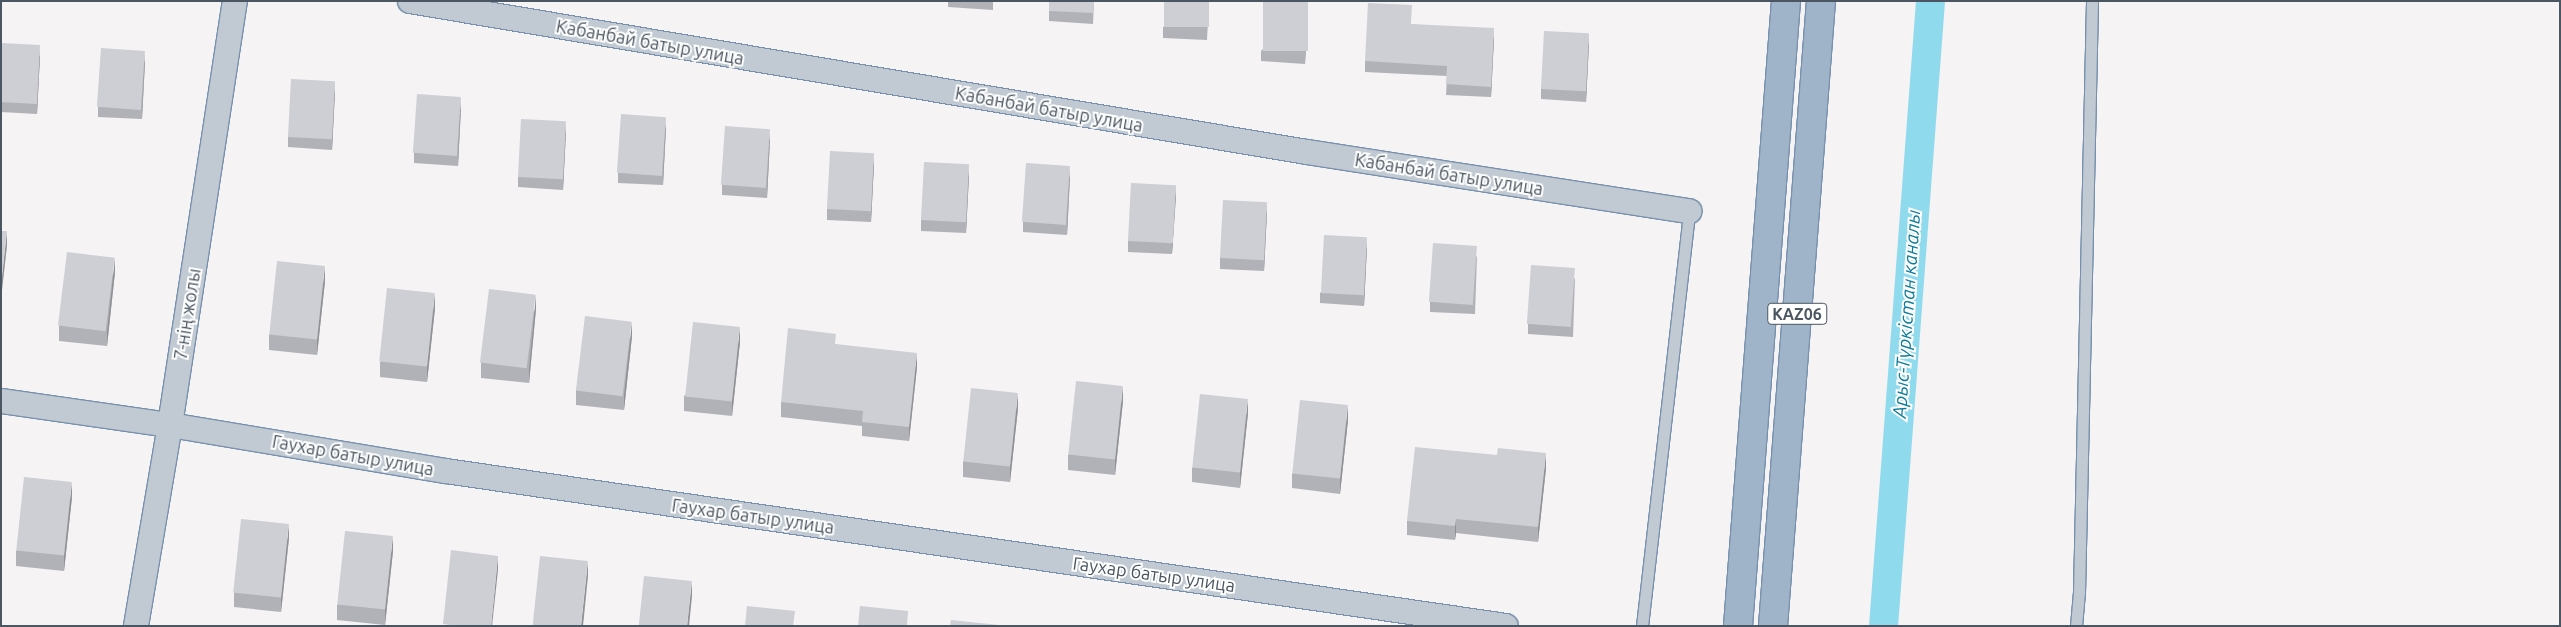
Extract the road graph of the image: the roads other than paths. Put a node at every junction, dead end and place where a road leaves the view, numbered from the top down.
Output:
1 (235, 1) edge
2 (410, 1) edge
3 (1786, 1) edge
4 (1821, 1) edge
5 (2092, 1) edge
6 (1689, 211) joint
7 (1, 401) edge
8 (170, 425) junction
9 (136, 626) edge
10 (1506, 626) edge
11 (1642, 626) edge
12 (1738, 626) edge
13 (1773, 626) edge
14 (2076, 626) edge

1 - 8 street, 7-нің жолы
2 - 6 street, Кабанбай батыр улица
3 - 12 highway, KАZ06
4 - 13 highway, KАZ06
5 - 14 lane
6 - 11 lane
7 - 8 street, Гаухар батыр улица
8 - 9 street, 7-нің жолы
8 - 10 street, Гаухар батыр улица

